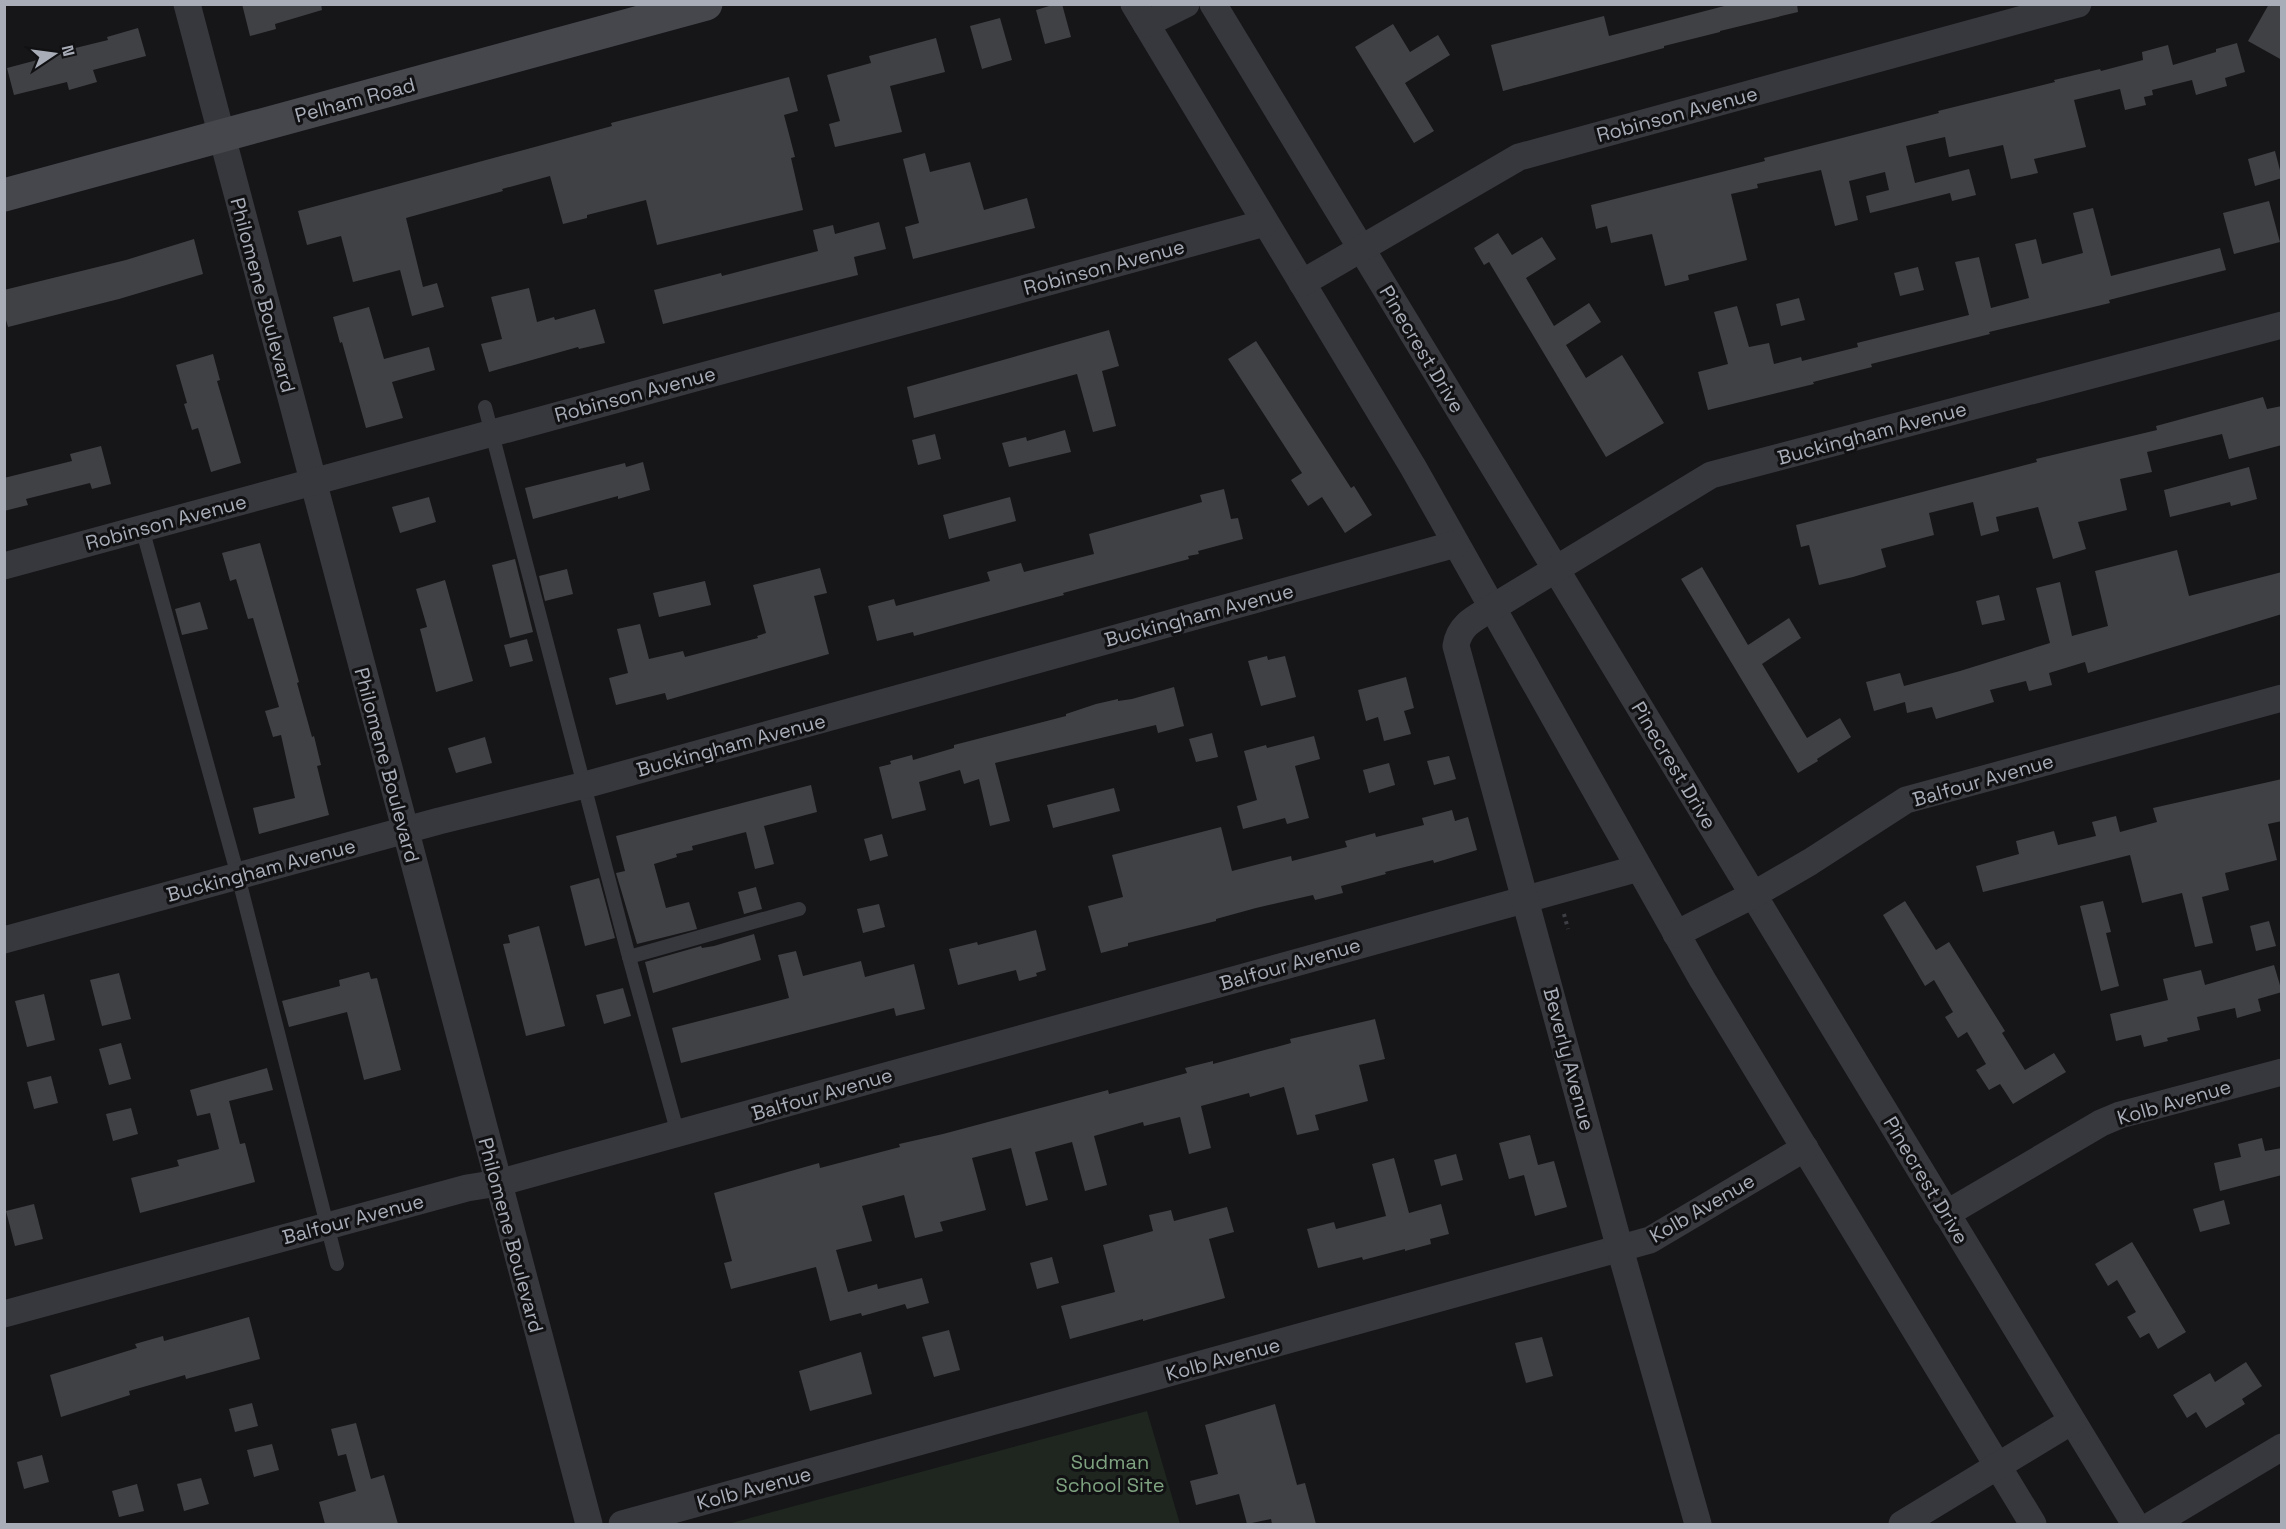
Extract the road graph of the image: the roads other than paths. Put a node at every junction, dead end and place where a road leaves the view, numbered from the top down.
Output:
1 (187, 4) edge
2 (706, 4) edge
3 (1186, 4) edge
4 (1213, 4) edge
5 (2078, 4) edge
6 (1140, 14) edge
7 (221, 136) junction
8 (4, 195) edge
9 (1265, 223) junction
10 (1360, 248) junction
11 (1302, 284) junction
12 (2282, 325) edge
13 (485, 407) dead end
14 (492, 433) junction
15 (313, 482) junction
16 (142, 528) junction
17 (1456, 544) junction
18 (4, 566) edge
19 (1555, 568) junction
20 (1492, 608) junction
21 (2282, 698) edge
22 (585, 785) junction
23 (405, 830) junction
24 (1639, 868) junction
25 (238, 876) junction
26 (1753, 895) junction
27 (1526, 899) junction
28 (799, 909) dead end
29 (1676, 934) junction
30 (4, 940) edge
31 (629, 957) junction
32 (2282, 1072) edge
33 (678, 1134) junction
34 (1805, 1148) junction
35 (498, 1183) junction
36 (1946, 1214) junction
37 (328, 1226) junction
38 (1620, 1249) junction
39 (337, 1264) dead end
40 (4, 1314) edge
41 (2072, 1420) junction
42 (2282, 1447) edge
43 (1998, 1466) junction
44 (589, 1524) edge
45 (622, 1524) edge
46 (1698, 1524) edge
47 (1902, 1524) edge
48 (2033, 1524) edge
49 (2135, 1524) edge
50 (2153, 1524) edge

1 - 7 street, Philomene Boulevard
2 - 7 main road, Pelham Road
3 - 6 street
4 - 10 street, Pinecrest Drive
5 - 10 street, Robinson Avenue
6 - 9 street
7 - 8 main road, Pelham Road
7 - 15 street, Philomene Boulevard
9 - 11 street
9 - 14 street, Robinson Avenue
10 - 11 street, Robinson Avenue
10 - 19 street, Pinecrest Drive
11 - 17 street
12 - 19 street, Buckingham Avenue
13 - 14 lane
14 - 15 street, Robinson Avenue
14 - 22 lane
15 - 16 street, Robinson Avenue
15 - 23 street, Philomene Boulevard
16 - 18 street, Robinson Avenue
16 - 25 lane
17 - 20 street
17 - 22 street, Buckingham Avenue
19 - 20 street, Buckingham Avenue
19 - 26 street, Pinecrest Drive
20 - 24 street
20 - 27 street, Beverly Avenue
21 - 26 street, Balfour Avenue
22 - 23 street, Buckingham Avenue
22 - 31 lane
23 - 25 street, Buckingham Avenue
23 - 35 street, Philomene Boulevard
24 - 27 street, Balfour Avenue
24 - 29 street
25 - 30 street, Buckingham Avenue
25 - 37 lane
26 - 29 street, Balfour Avenue
26 - 36 street, Pinecrest Drive
27 - 33 street, Balfour Avenue
27 - 38 street, Beverly Avenue
28 - 31 lane
29 - 34 street
31 - 33 lane
32 - 36 street, Kolb Avenue
33 - 35 street, Balfour Avenue
34 - 38 street, Kolb Avenue
34 - 43 street
35 - 37 street, Balfour Avenue
35 - 44 street, Philomene Boulevard
36 - 41 street, Pinecrest Drive
37 - 39 lane
37 - 40 street, Balfour Avenue
38 - 45 street, Kolb Avenue
38 - 46 street, Beverly Avenue
41 - 43 street
41 - 49 street, Pinecrest Drive
42 - 50 street
43 - 47 street
43 - 48 street

